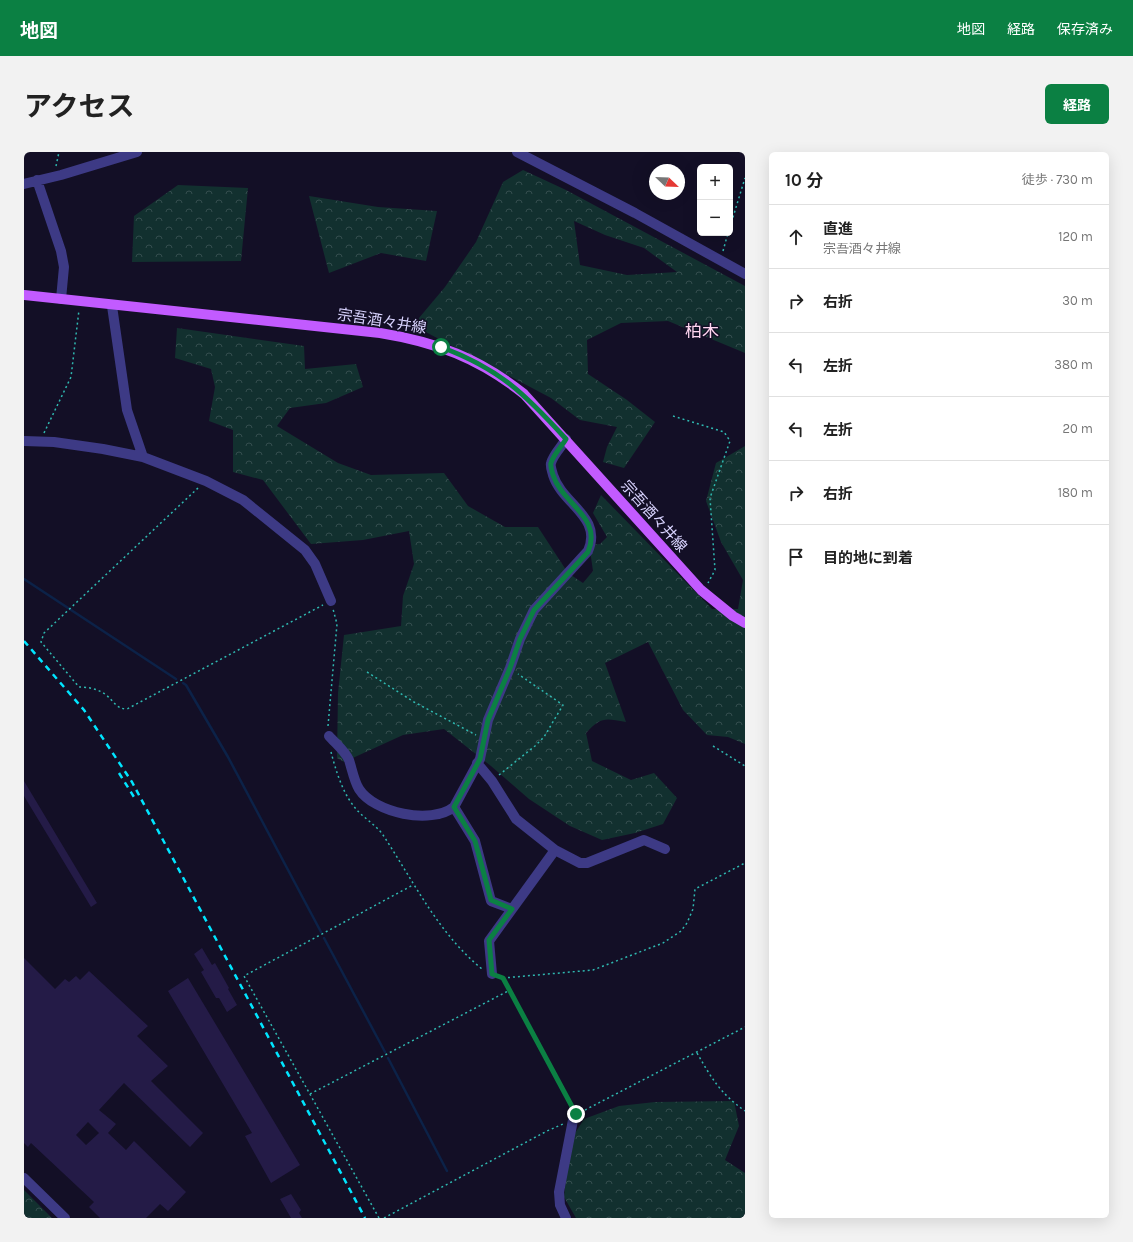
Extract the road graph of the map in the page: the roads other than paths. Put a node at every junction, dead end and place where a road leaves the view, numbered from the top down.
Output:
1 (137, 152) edge
2 (517, 152) edge
3 (37, 180) junction
4 (24, 184) edge
5 (745, 274) edge
6 (24, 295) edge
7 (61, 300) junction
8 (112, 306) junction
9 (566, 439) junction
10 (24, 441) edge
11 (143, 457) junction
12 (331, 601) road end
13 (745, 623) edge
14 (329, 736) road end
15 (477, 763) junction
16 (454, 807) junction
17 (665, 849) dead end
18 (555, 850) junction
19 (512, 909) junction
20 (492, 974) road end
21 (574, 1117) road end
22 (24, 1178) edge
23 (65, 1218) edge
24 (566, 1218) edge

1 - 3 street
2 - 5 street
3 - 4 street
3 - 7 street
6 - 7 main road, 宗吾酒々井線
7 - 8 main road, 宗吾酒々井線
8 - 9 main road, 宗吾酒々井線
8 - 11 street
9 - 13 main road, 宗吾酒々井線
9 - 15 street
10 - 11 street
11 - 12 street
14 - 16 street
15 - 16 street
15 - 18 street
16 - 19 street
17 - 18 street
18 - 19 street
19 - 20 street
21 - 24 street
22 - 23 street

